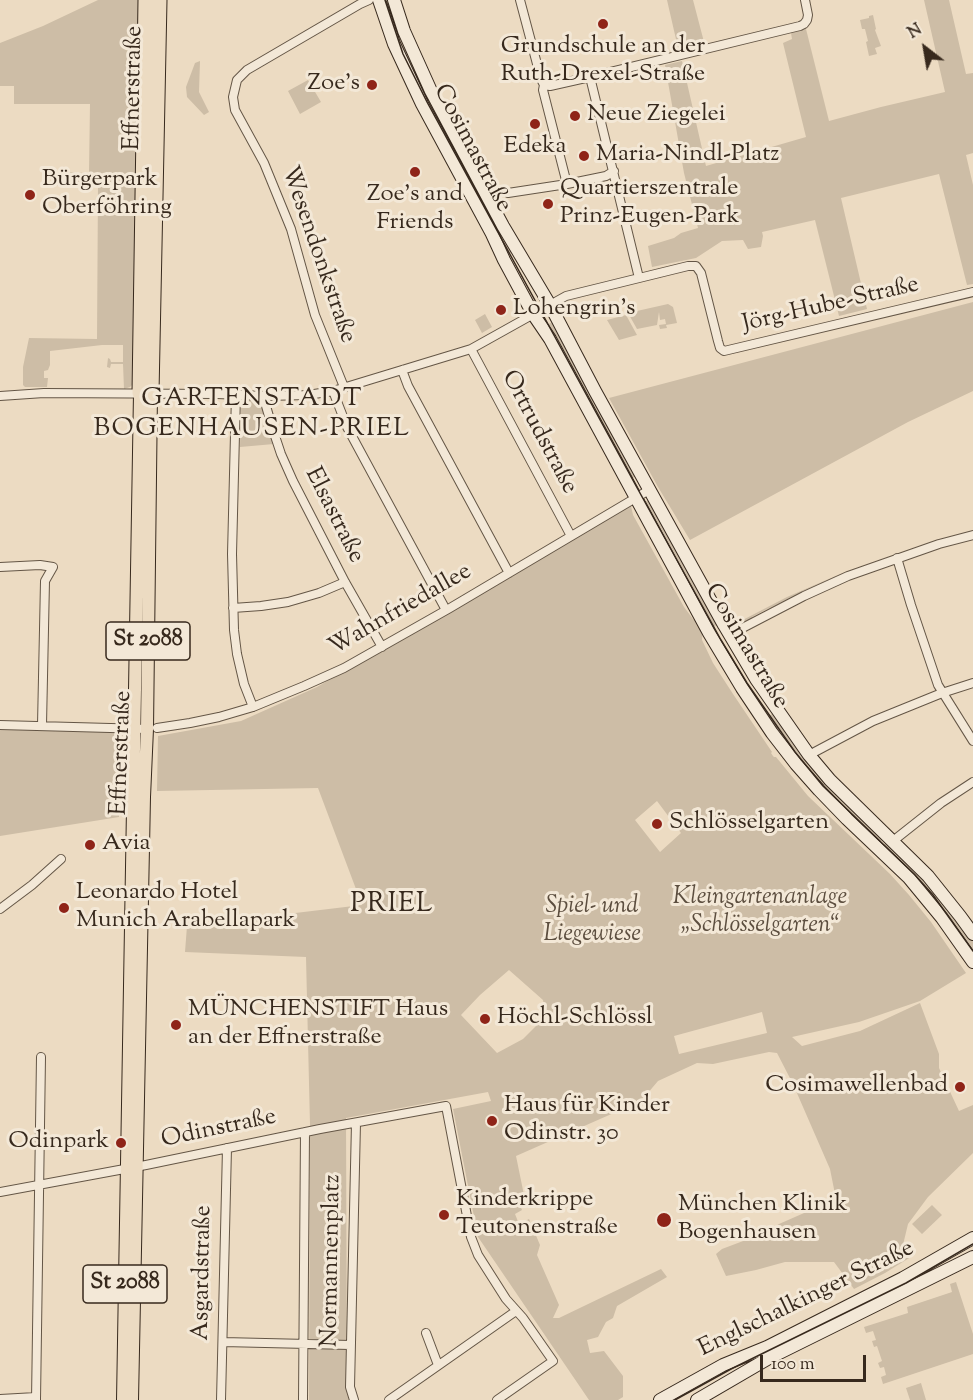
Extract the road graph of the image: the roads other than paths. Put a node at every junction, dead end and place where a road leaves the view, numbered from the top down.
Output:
1 (146, 0) edge
2 (159, 0) edge
3 (369, 0) edge
4 (379, 0) edge
5 (394, 0) edge
6 (520, 0) edge
7 (805, 0) edge
8 (591, 77) junction
9 (544, 85) junction
10 (614, 171) junction
11 (567, 184) junction
12 (508, 193) dead end
13 (639, 278) junction
14 (973, 292) edge
15 (550, 305) junction
16 (533, 314) junction
17 (471, 349) junction
18 (402, 370) junction
19 (344, 387) junction
20 (333, 391) junction
21 (145, 393) junction
22 (236, 394) junction
23 (0, 396) edge
24 (266, 396) junction
25 (649, 490) junction
26 (636, 498) junction
27 (973, 535) edge
28 (571, 536) junction
29 (897, 558) junction
30 (0, 567) edge
31 (509, 573) junction
32 (345, 582) junction
33 (233, 608) junction
34 (446, 610) junction
35 (729, 635) junction
36 (715, 644) junction
37 (382, 647) junction
38 (973, 683) edge
39 (942, 693) junction
40 (253, 707) junction
41 (0, 725) edge
42 (42, 725) junction
43 (146, 729) junction
44 (973, 741) edge
45 (809, 755) junction
46 (973, 782) edge
47 (893, 841) junction
48 (61, 859) dead end
49 (0, 909) edge
50 (973, 934) edge
51 (973, 962) edge
52 (41, 1057) dead end
53 (356, 1123) junction
54 (305, 1132) junction
55 (227, 1148) junction
56 (132, 1167) junction
57 (39, 1185) junction
58 (0, 1192) edge
59 (973, 1238) edge
60 (973, 1257) edge
61 (516, 1311) junction
62 (426, 1333) dead end
63 (223, 1342) junction
64 (303, 1343) junction
65 (350, 1345) junction
66 (438, 1365) junction
67 (0, 1399) edge
68 (36, 1399) edge
69 (123, 1400) edge
70 (132, 1400) edge
71 (221, 1400) edge
72 (303, 1400) edge
73 (354, 1400) edge
74 (389, 1400) edge
75 (497, 1400) edge
76 (660, 1400) edge
77 (697, 1400) edge

1 - 21 highway, Effnerstraße / St 2088
2 - 21 highway, Effnerstraße / St 2088
3 - 19 street, Wesendonkstraße
4 - 16 main road, Cosimastraße
5 - 15 main road, Cosimastraße
6 - 9 street
7 - 8 street
8 - 9 street
8 - 10 street
9 - 11 street
10 - 11 street
10 - 13 street
11 - 12 street
13 - 14 street, Jörg-Hube-Straße
13 - 15 street, Jörg-Hube-Straße
15 - 16 street
15 - 25 main road, Cosimastraße
16 - 17 street
16 - 26 main road, Cosimastraße
17 - 18 street
17 - 28 street, Ortrudstraße
18 - 19 street
18 - 31 street
19 - 20 street
20 - 24 street
20 - 34 street
21 - 22 street
21 - 23 street
21 - 43 main road, Effnerstraße / St 2088
21 - 43 main road, Effnerstraße / St 2088
22 - 24 street
22 - 33 street
24 - 32 street, Elsastraße
25 - 26 street, Wahnfriedallee
25 - 35 main road, Cosimastraße
26 - 28 street, Wahnfriedallee
26 - 36 main road, Cosimastraße
27 - 29 street
28 - 31 street, Wahnfriedallee
29 - 35 street
29 - 39 street
30 - 42 street
31 - 34 street, Wahnfriedallee
32 - 33 street
32 - 37 street, Elsastraße
33 - 40 street
34 - 37 street, Wahnfriedallee
35 - 36 main road
35 - 45 main road, Cosimastraße
36 - 51 main road, Cosimastraße
37 - 40 street, Wahnfriedallee
38 - 39 street
39 - 44 street
39 - 45 street
40 - 43 street, Wahnfriedallee
41 - 42 street, Wahnfriedallee
42 - 43 street, Wahnfriedallee
43 - 56 main road, Effnerstraße / St 2088
45 - 47 main road, Cosimastraße
46 - 47 street
47 - 50 main road, Cosimastraße
48 - 49 street
52 - 57 street
53 - 54 street, Odinstraße
53 - 61 street, Odinstraße
53 - 65 street, Normannenplatz
54 - 55 street, Odinstraße
54 - 64 street, Normannenplatz
55 - 56 street, Odinstraße
55 - 63 street, Asgardstraße
56 - 57 street, Odinstraße
56 - 69 main road, Effnerstraße / St 2088
56 - 70 main road, Effnerstraße / St 2088
57 - 58 street, Odinstraße
57 - 68 street
59 - 76 main road, Englschalkinger Straße
60 - 77 main road, Englschalkinger Straße
61 - 66 street
61 - 75 street
62 - 66 street
63 - 64 street
63 - 71 street, Asgardstraße
64 - 65 street
64 - 72 street, Normannenplatz
65 - 73 street, Normannenplatz
66 - 74 street
67 - 68 street

